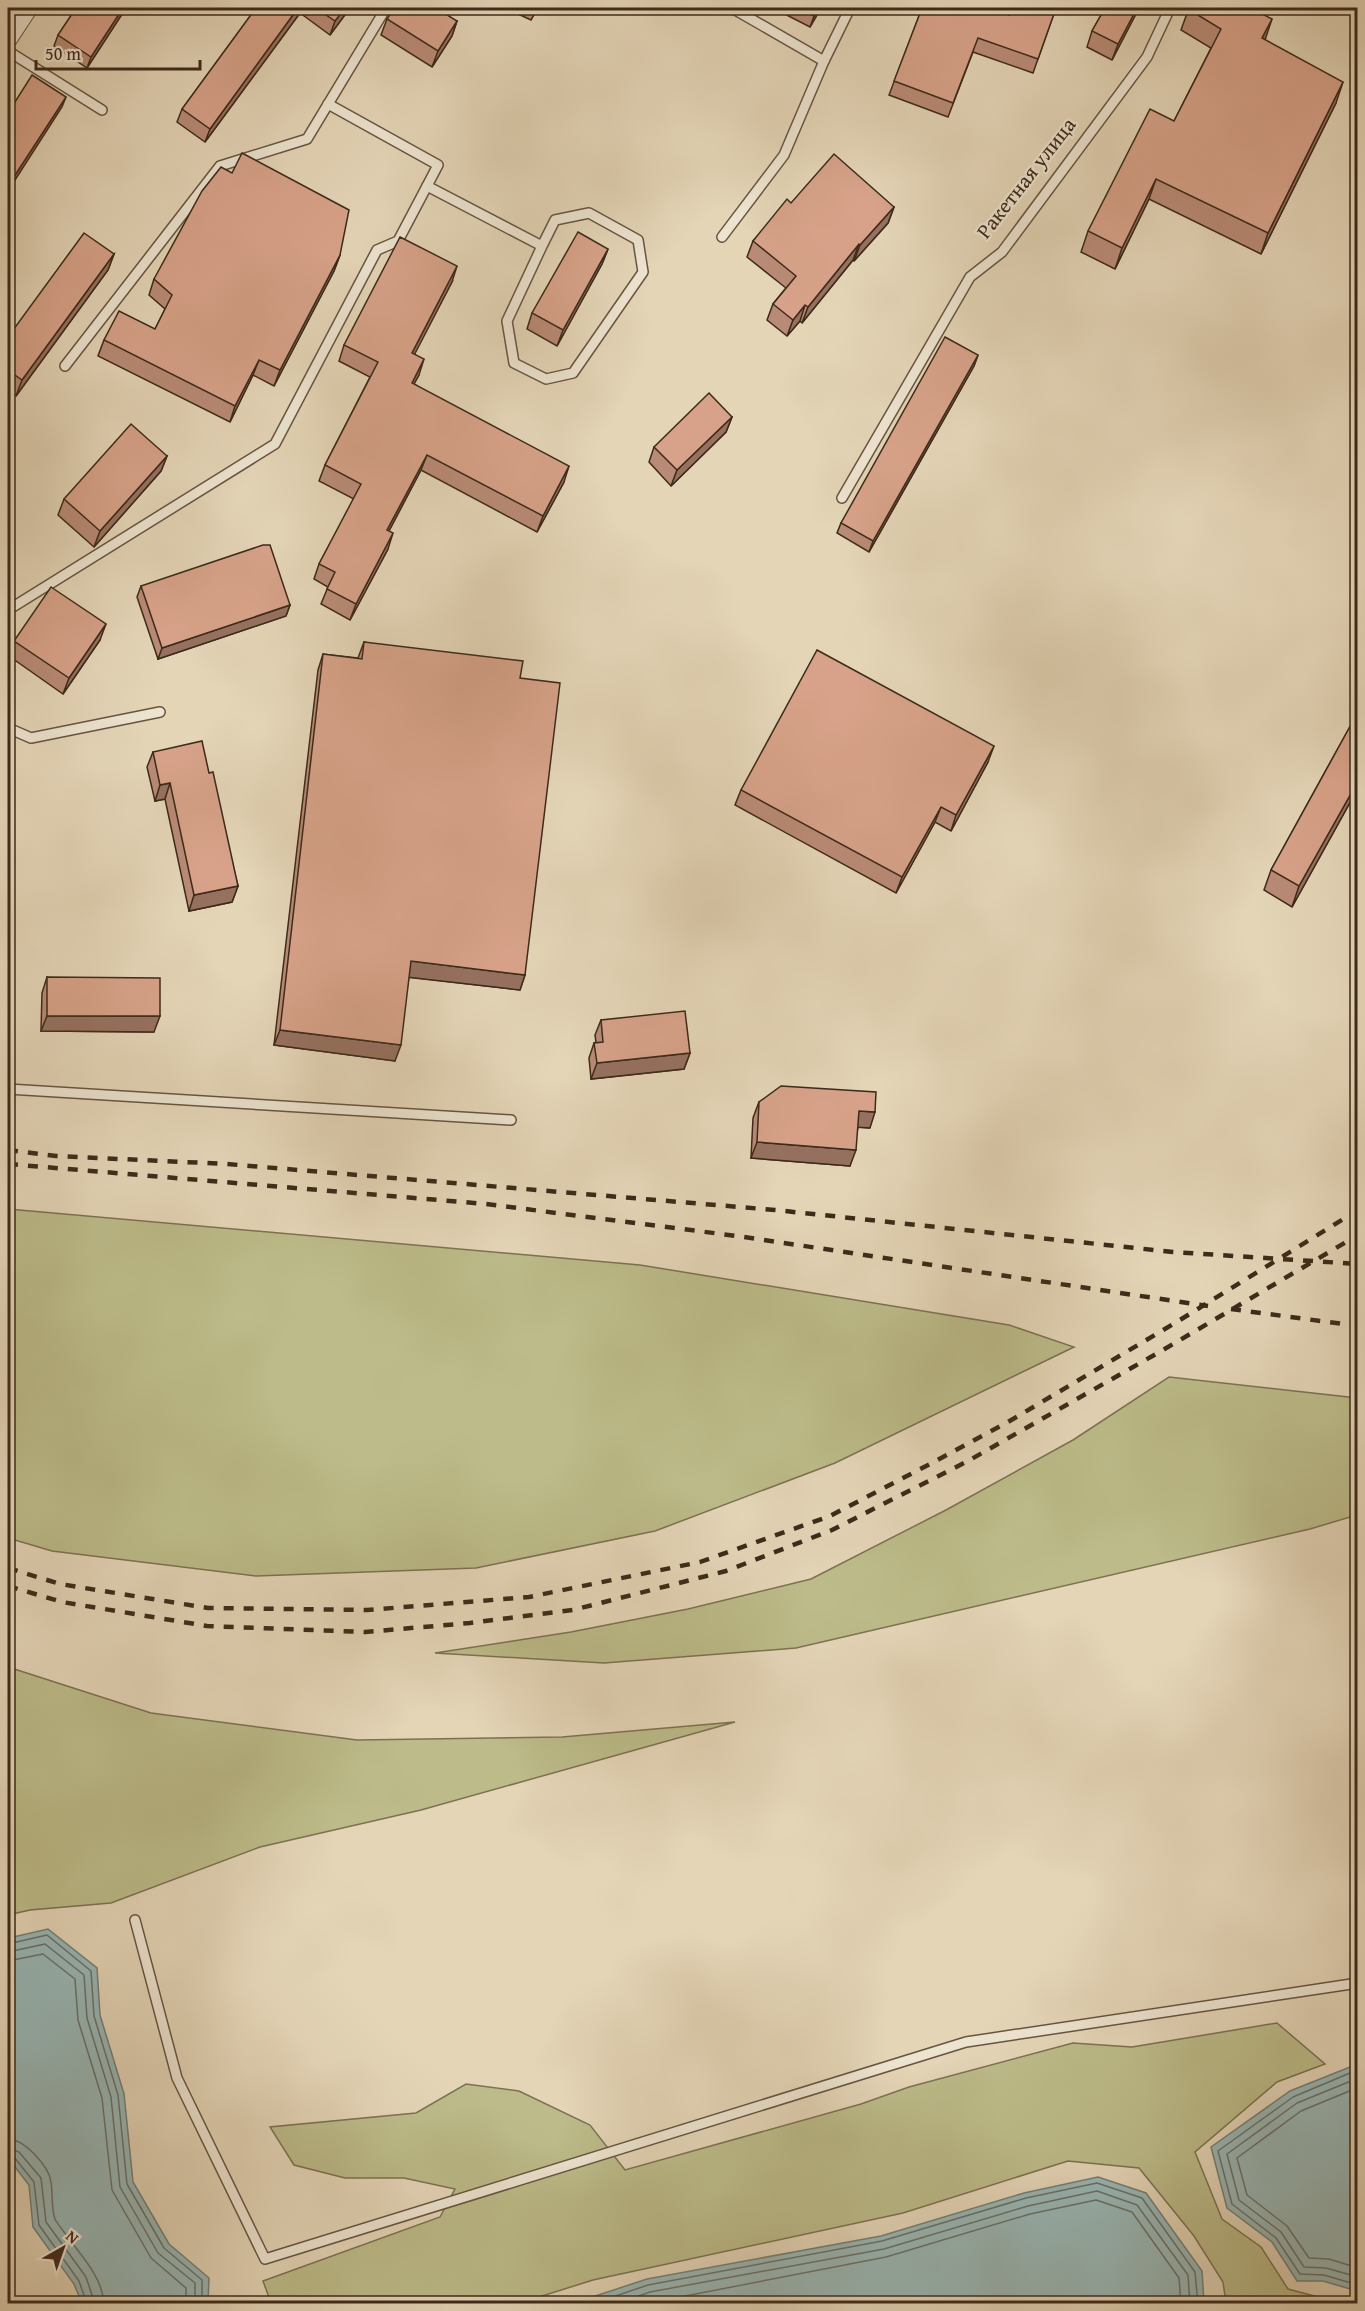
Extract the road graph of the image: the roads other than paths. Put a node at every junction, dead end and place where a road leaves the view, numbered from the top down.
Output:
1 (27, 8) edge
2 (386, 8) edge
3 (732, 8) edge
4 (850, 8) edge
5 (1170, 8) edge
6 (8, 37) edge
7 (8, 51) edge
8 (824, 61) junction
9 (328, 104) junction
10 (102, 110) dead end
11 (427, 186) junction
12 (722, 237) dead end
13 (542, 246) junction
14 (65, 366) dead end
15 (842, 498) dead end
16 (8, 610) edge
17 (160, 712) dead end
18 (8, 728) edge
19 (8, 1089) edge
20 (510, 1120) dead end
21 (135, 1920) dead end
22 (1358, 1983) edge

1 - 6 street
2 - 9 lane
3 - 8 lane
4 - 8 lane
5 - 15 lane, Ракетная улица
7 - 10 lane
8 - 12 lane
9 - 11 lane
9 - 14 lane
11 - 13 lane
11 - 16 lane
13 - 13 lane
17 - 18 lane
19 - 20 lane
21 - 22 lane

